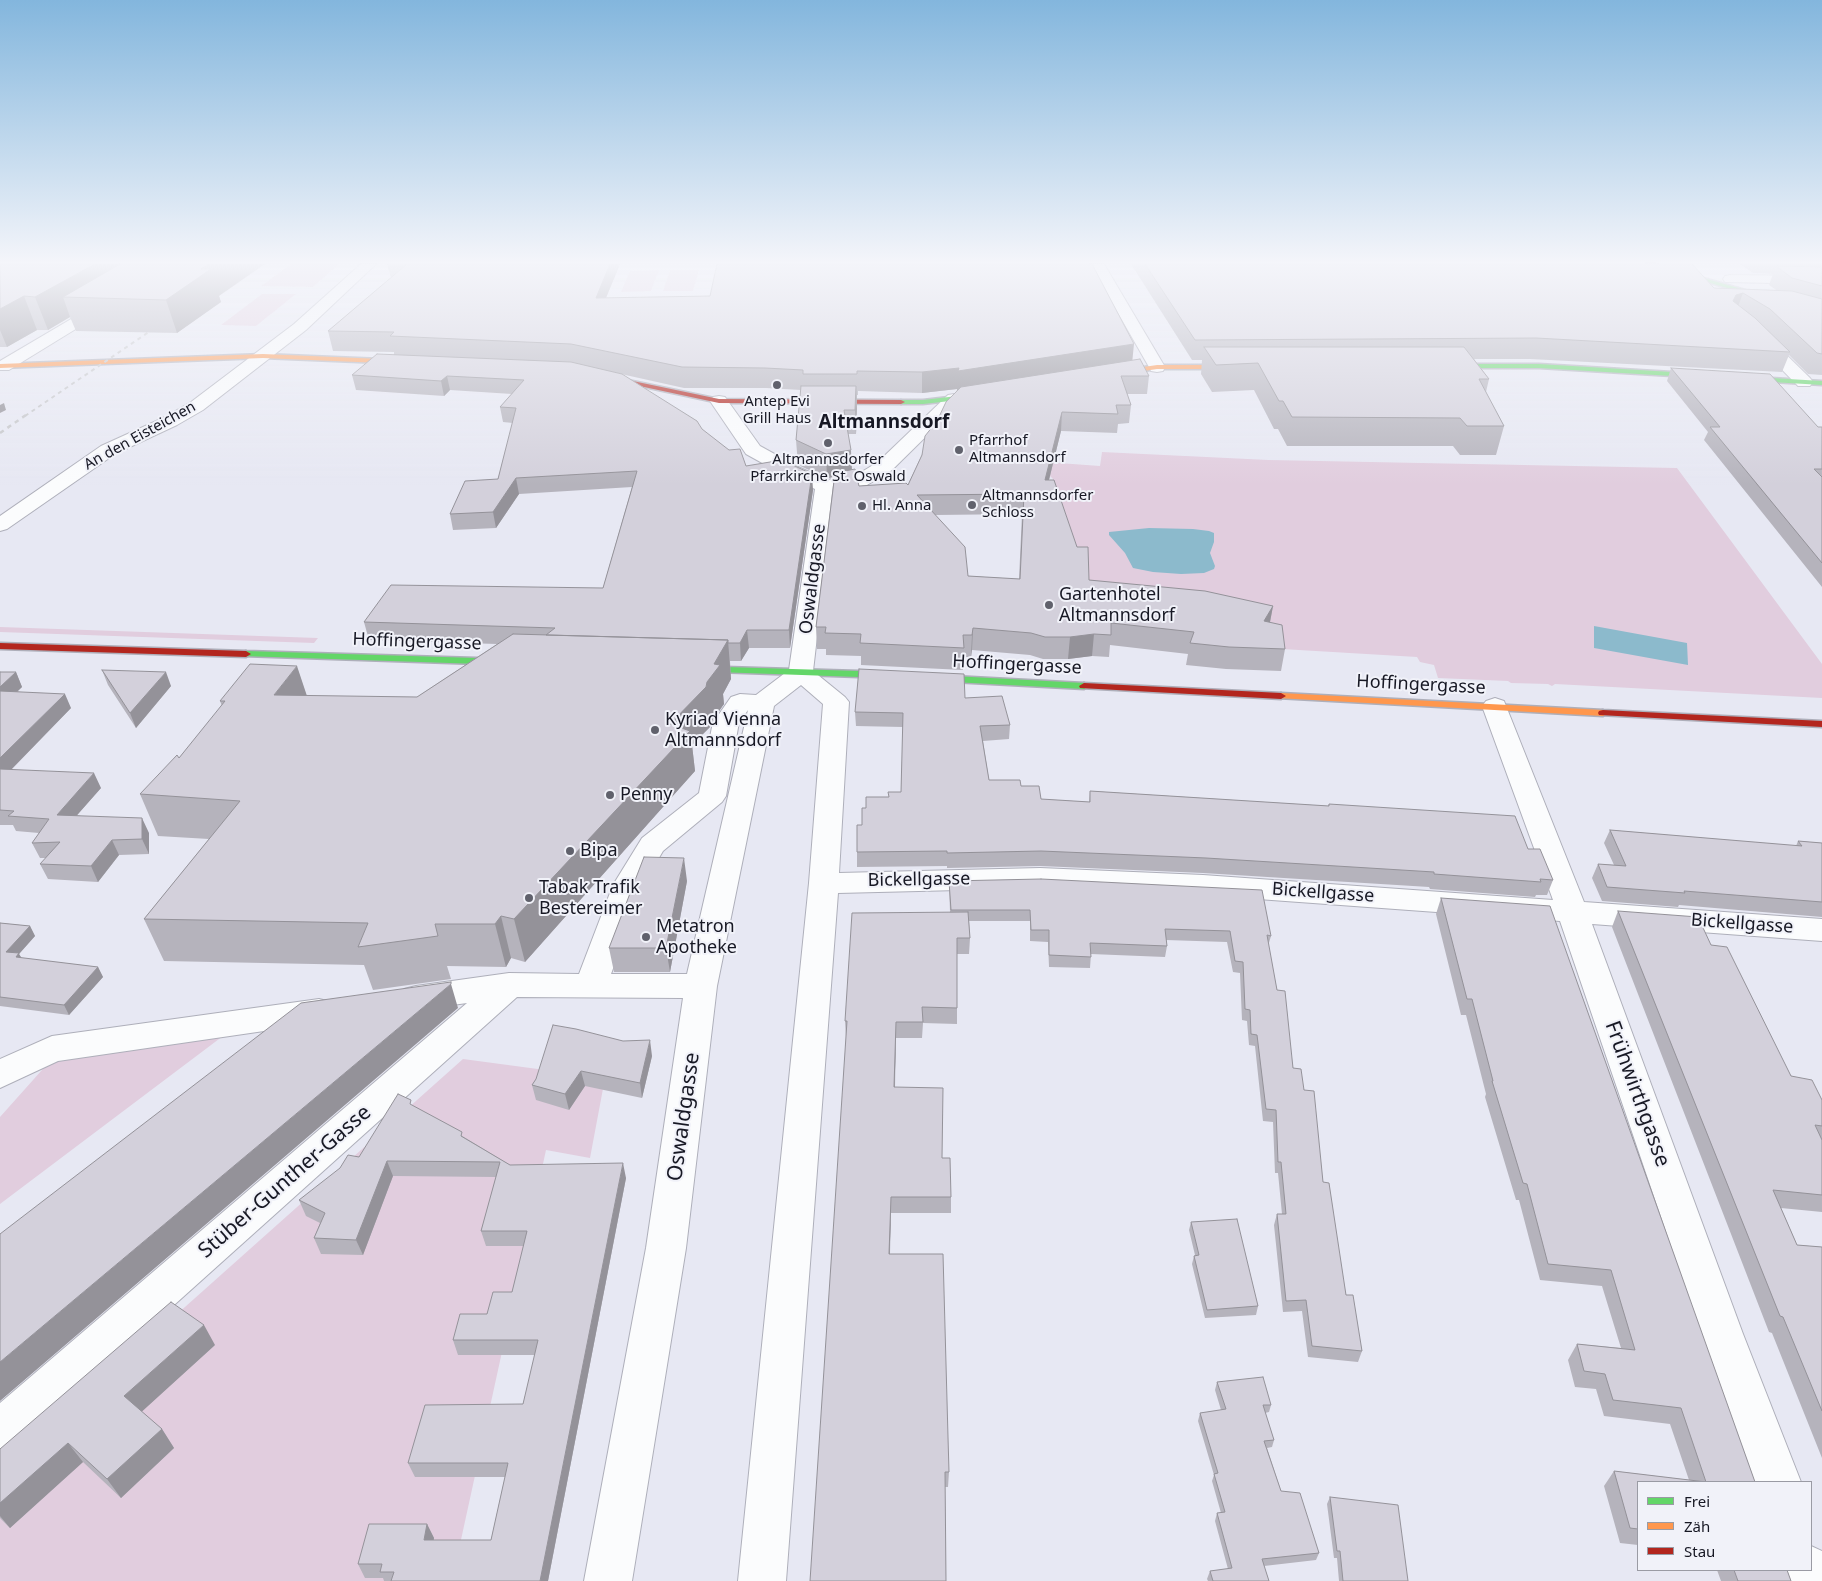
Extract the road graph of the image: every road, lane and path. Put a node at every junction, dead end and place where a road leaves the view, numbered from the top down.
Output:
1 (48, 338) edge
2 (286, 338) edge
3 (1141, 338) edge
4 (1758, 338) edge
5 (262, 356) junction
6 (417, 363) edge
7 (1, 366) edge
8 (1427, 366) edge
9 (1158, 367) junction
10 (1253, 367) edge
11 (592, 374) edge
12 (1100, 375) edge
13 (1804, 382) junction
14 (1822, 383) edge
15 (995, 393) edge
16 (954, 399) junction
17 (719, 401) junction
18 (825, 486) junction
19 (0, 525) edge
20 (0, 646) edge
21 (520, 663) edge
22 (676, 668) edge
23 (800, 673) junction
24 (762, 704) junction
25 (1495, 706) junction
26 (1822, 724) edge
27 (824, 883) junction
28 (1572, 911) junction
29 (1822, 930) edge
30 (591, 984) junction
31 (509, 985) junction
32 (701, 986) junction
33 (382, 1003) edge
34 (344, 1008) edge
35 (0, 1074) edge
36 (0, 1432) edge
37 (1778, 1481) edge
38 (608, 1581) edge
39 (762, 1581) edge

1 - 7 street
2 - 5 street, An den Eisteichen
3 - 9 street
4 - 13 street
5 - 6 street
5 - 7 street
5 - 19 street, An den Eisteichen
8 - 13 street
9 - 10 street
9 - 12 street
11 - 17 street
13 - 14 street
15 - 16 street
16 - 17 street
16 - 18 street
17 - 18 street
18 - 23 street, Oswaldgasse
20 - 21 street, Hoffingergasse
22 - 23 street, Hoffingergasse
23 - 24 street
23 - 25 street, Hoffingergasse
23 - 27 street
24 - 30 street
24 - 32 street, Oswaldgasse
25 - 26 street, Hoffingergasse
25 - 28 street, Frühwirthgasse
27 - 28 street, Bickellgasse
27 - 39 street
28 - 29 street, Bickellgasse
28 - 37 street, Frühwirthgasse
30 - 31 street
30 - 32 street
31 - 33 street
31 - 36 street, Stüber-Gunther-Gasse
32 - 38 street, Oswaldgasse
34 - 35 street

